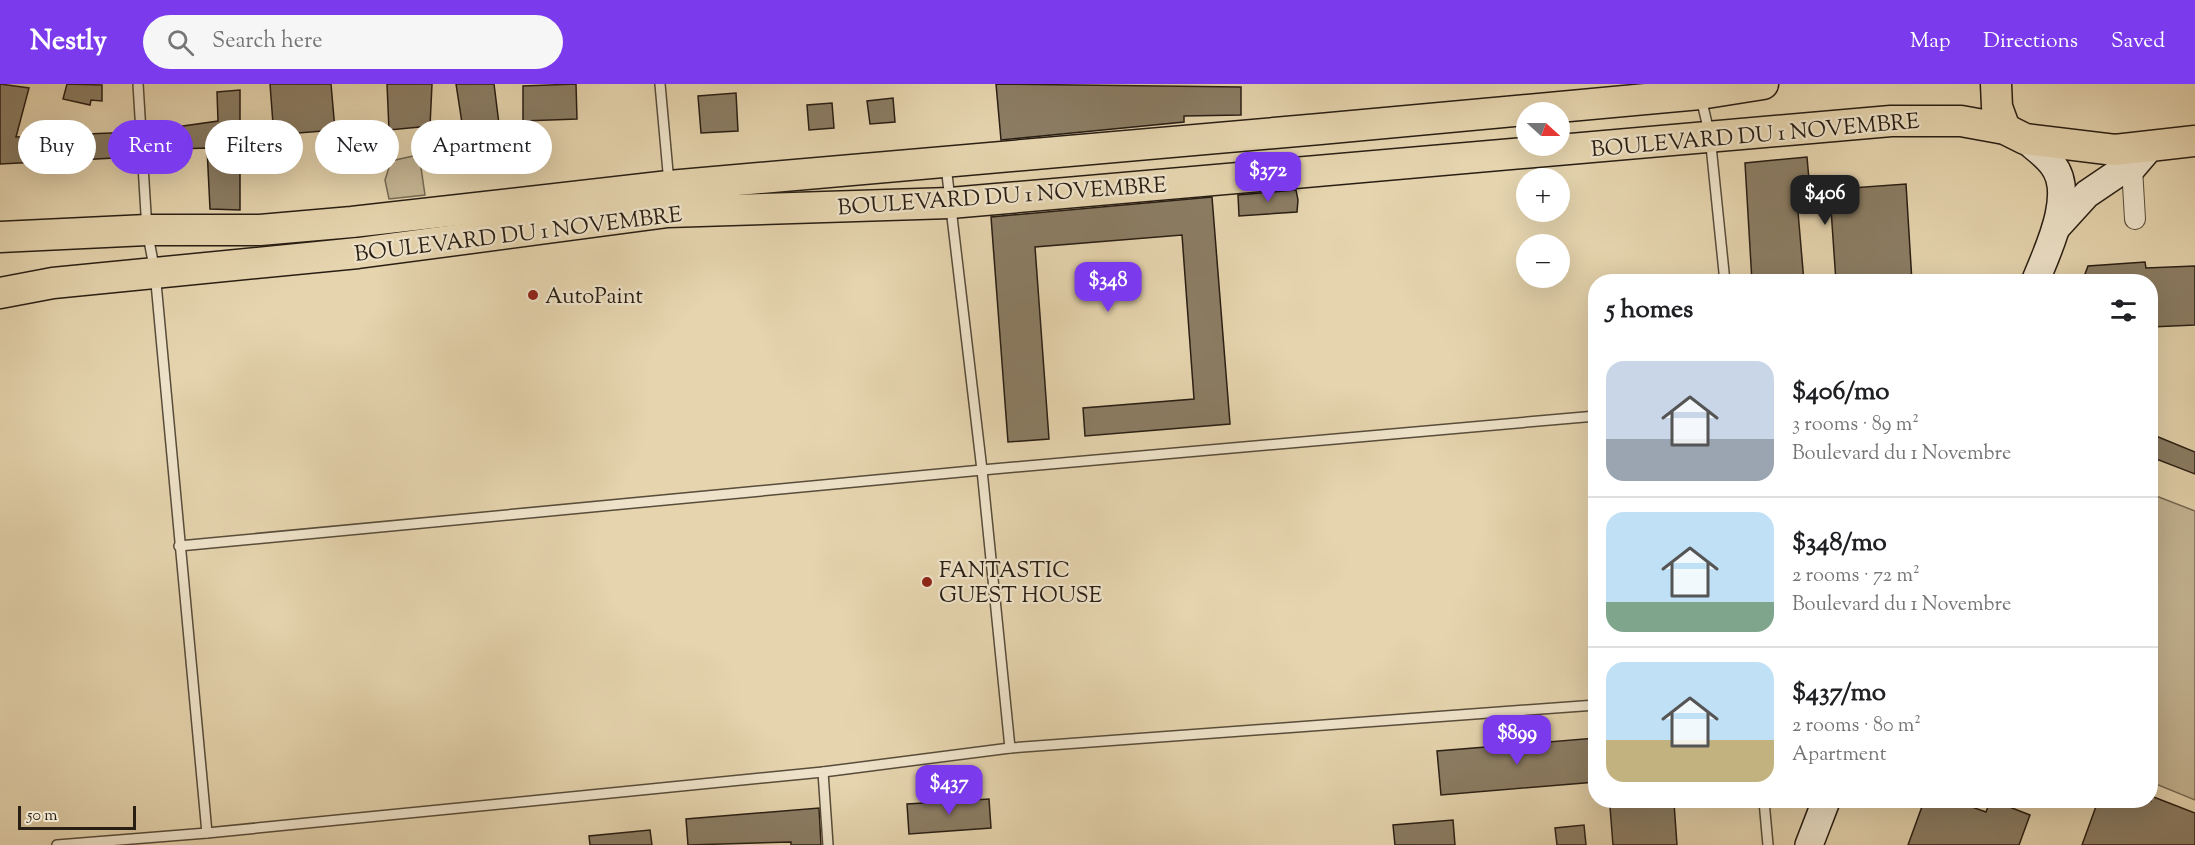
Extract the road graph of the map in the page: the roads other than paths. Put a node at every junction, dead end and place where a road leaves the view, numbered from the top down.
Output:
1 (138, 84) edge
2 (660, 84) edge
3 (1763, 84) edge
4 (1996, 84) edge
5 (1699, 89) edge
6 (1320, 129) junction
7 (2015, 134) junction
8 (1710, 136) junction
9 (2195, 141) edge
10 (2141, 157) junction
11 (945, 163) junction
12 (1323, 171) junction
13 (669, 199) junction
14 (950, 202) junction
15 (2134, 219) dead end
16 (352, 222) junction
17 (2056, 228) junction
18 (147, 230) junction
19 (0, 237) edge
20 (358, 254) junction
21 (155, 272) junction
22 (1724, 274) edge
23 (2038, 274) edge
24 (0, 293) edge
25 (1588, 417) edge
26 (982, 470) junction
27 (179, 546) junction
28 (1588, 706) edge
29 (1010, 748) junction
30 (823, 772) junction
31 (1765, 808) edge
32 (1823, 808) edge
33 (207, 833) junction
34 (57, 845) edge
35 (828, 845) edge
36 (1768, 845) edge
37 (1809, 845) edge

1 - 18 lane
2 - 13 lane
3 - 5 main road, BOULEVARD DU 1 NOVEMBRE
4 - 7 main road
5 - 6 main road, BOULEVARD DU 1 NOVEMBRE
5 - 8 lane
6 - 11 main road, BOULEVARD DU 1 NOVEMBRE
6 - 12 main road
7 - 8 main road, BOULEVARD DU 1 NOVEMBRE
7 - 10 main road, BOULEVARD DU 1 NOVEMBRE
7 - 17 street
8 - 12 main road, BOULEVARD DU 1 NOVEMBRE
8 - 22 lane
9 - 10 main road, BOULEVARD DU 1 NOVEMBRE
10 - 15 street
10 - 17 street
11 - 13 main road, BOULEVARD DU 1 NOVEMBRE
11 - 14 lane
12 - 14 main road, BOULEVARD DU 1 NOVEMBRE
13 - 14 main road, BOULEVARD DU 1 NOVEMBRE
13 - 16 main road, BOULEVARD DU 1 NOVEMBRE
13 - 20 main road, BOULEVARD DU 1 NOVEMBRE
14 - 26 lane
16 - 18 main road, BOULEVARD DU 1 NOVEMBRE
16 - 20 main road
17 - 23 street
18 - 19 main road, BOULEVARD DU 1 NOVEMBRE
18 - 21 lane
20 - 21 main road, BOULEVARD DU 1 NOVEMBRE
21 - 24 main road, BOULEVARD DU 1 NOVEMBRE
21 - 27 lane
25 - 26 lane
26 - 27 lane
26 - 29 lane
27 - 33 lane
28 - 29 lane
29 - 30 lane
30 - 33 lane
30 - 35 lane
31 - 36 lane
32 - 37 street
33 - 34 lane

